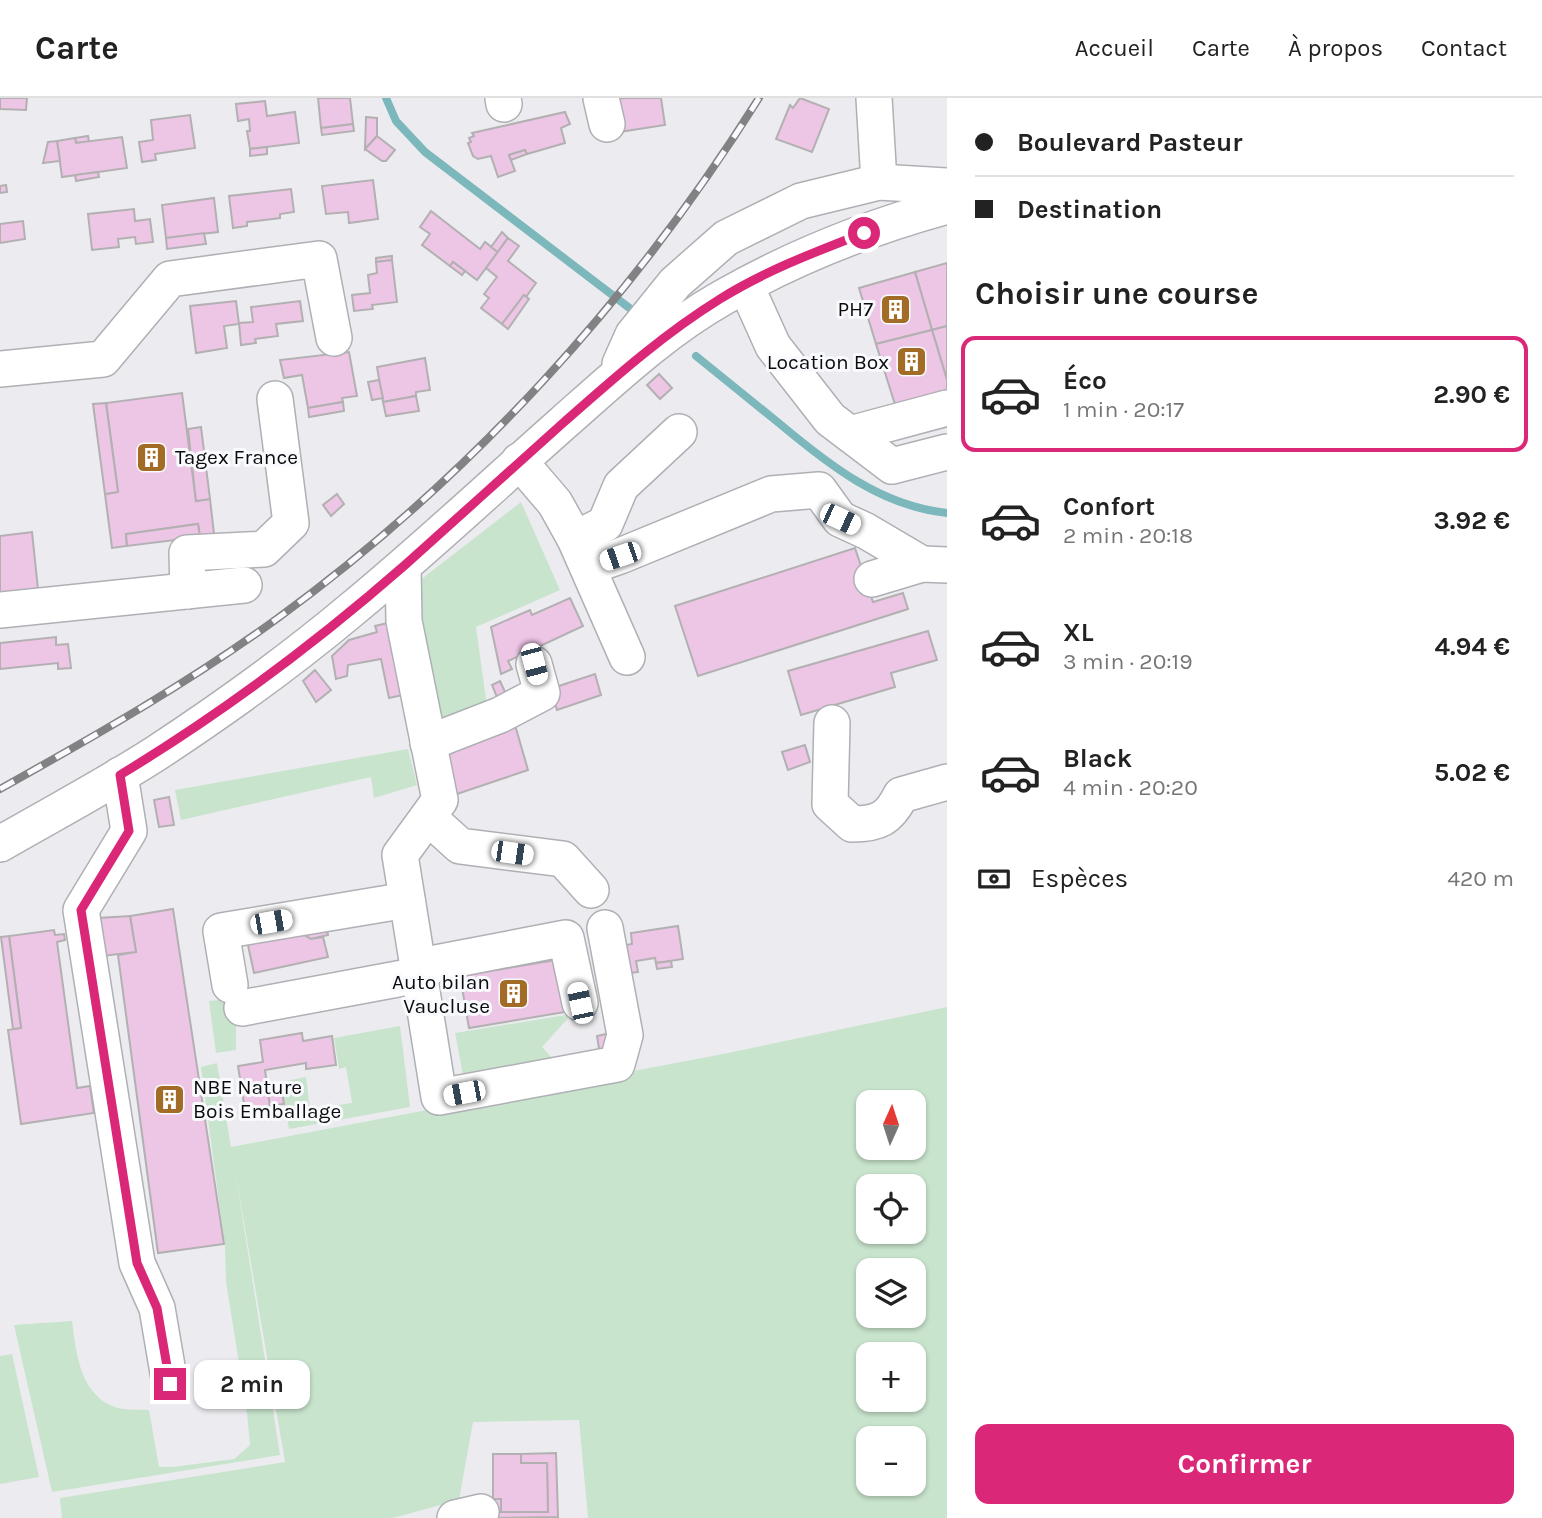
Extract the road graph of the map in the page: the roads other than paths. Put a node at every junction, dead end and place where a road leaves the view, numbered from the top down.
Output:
1 (874, 98) edge
2 (879, 182) junction
3 (947, 186) edge
4 (947, 206) edge
5 (746, 286) junction
6 (334, 338) dead end
7 (0, 369) edge
8 (615, 375) junction
9 (275, 399) dead end
10 (947, 408) edge
11 (679, 432) dead end
12 (850, 434) junction
13 (947, 452) edge
14 (519, 461) junction
15 (582, 553) junction
16 (935, 564) edge
17 (403, 567) junction
18 (872, 579) dead end
19 (244, 585) dead end
20 (188, 591) junction
21 (0, 610) edge
22 (627, 656) dead end
23 (534, 664) dead end
24 (832, 723) dead end
25 (428, 743) junction
26 (120, 775) junction
27 (947, 782) edge
28 (428, 817) junction
29 (0, 844) edge
30 (591, 890) dead end
31 (407, 900) junction
32 (605, 928) dead end
33 (419, 975) junction
34 (580, 1003) dead end
35 (170, 1384) dead end

1 - 2 street
2 - 3 street
2 - 8 street
4 - 5 street
5 - 8 street
5 - 12 street
6 - 7 street
8 - 14 street
9 - 20 street
10 - 12 street
11 - 15 street
12 - 13 street
14 - 15 street
14 - 17 street
15 - 16 street
15 - 22 street
16 - 18 street
17 - 25 street
17 - 26 street
19 - 20 street
20 - 21 street
23 - 25 street
24 - 27 street
25 - 28 street
26 - 29 street
26 - 35 street
28 - 30 street
28 - 31 street
31 - 33 street
31 - 33 street
32 - 33 street
33 - 34 street

